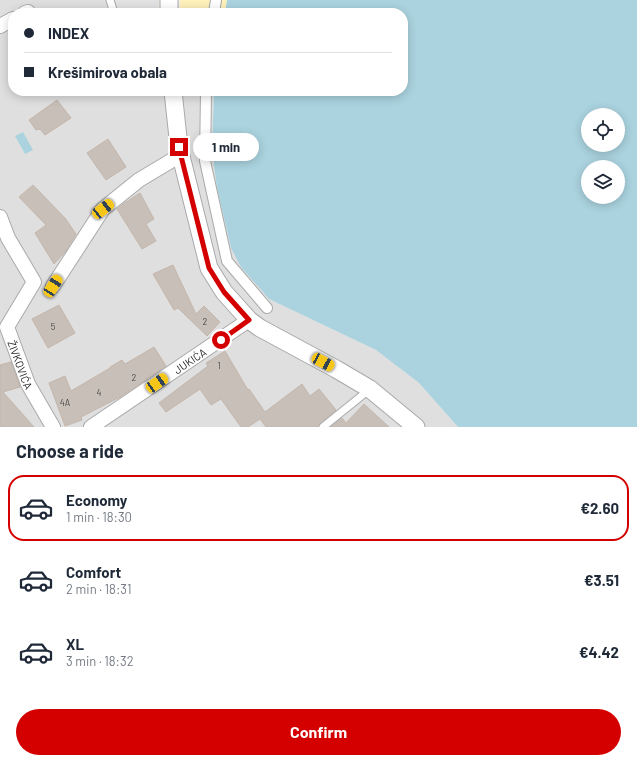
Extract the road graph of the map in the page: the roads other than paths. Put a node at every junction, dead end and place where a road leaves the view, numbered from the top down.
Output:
1 (174, 96) edge
2 (206, 96) edge
3 (181, 156) junction
4 (0, 217) edge
5 (53, 286) dead end
6 (267, 308) dead end
7 (249, 320) junction
8 (370, 389) junction
9 (53, 427) edge
10 (91, 427) edge
11 (323, 427) edge
12 (416, 427) edge

1 - 3 street
2 - 6 street
3 - 5 street
3 - 7 street
4 - 9 street, ŽIVKOVIĆA
7 - 8 street
7 - 10 street, JUKIĆA
8 - 11 lane
8 - 12 street

